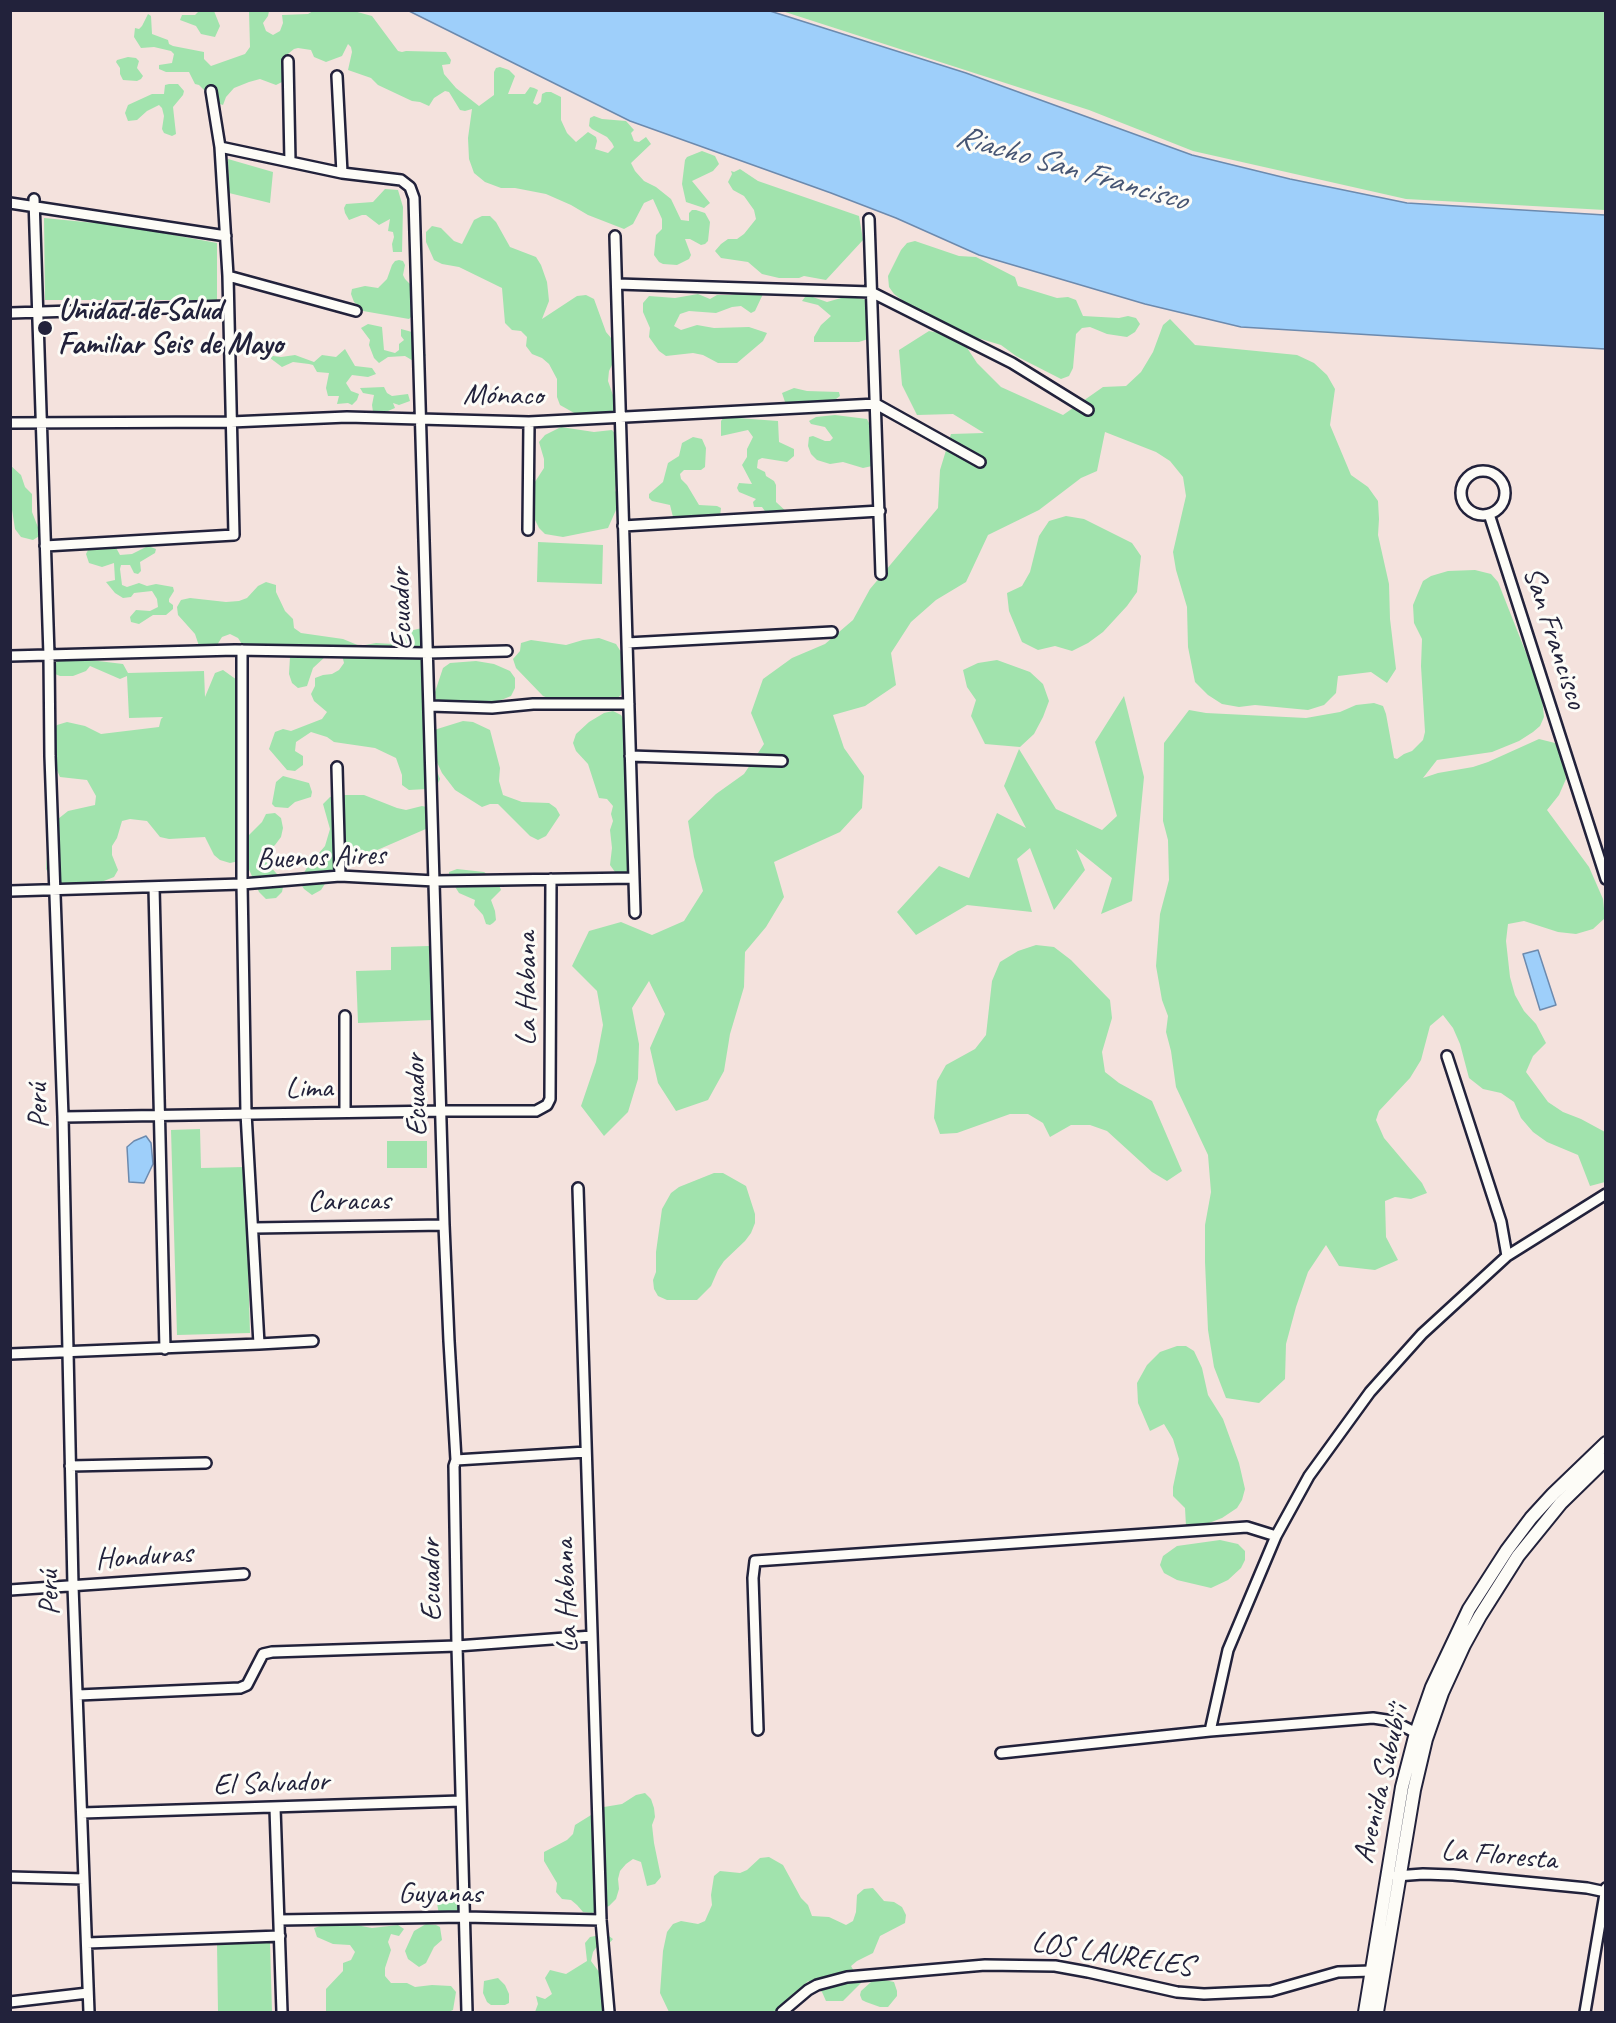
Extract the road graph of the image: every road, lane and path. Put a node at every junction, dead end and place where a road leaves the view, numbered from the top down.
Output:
1 (288, 61) dead end
2 (337, 76) dead end
3 (211, 91) dead end
4 (220, 147) junction
5 (290, 162) junction
6 (342, 173) junction
7 (12, 203) edge
8 (34, 203) junction
9 (869, 219) dead end
10 (226, 236) junction
11 (615, 236) dead end
12 (228, 276) junction
13 (617, 284) junction
14 (871, 292) junction
15 (228, 306) junction
16 (356, 311) dead end
17 (38, 312) junction
18 (10, 314) edge
19 (876, 404) junction
20 (1088, 410) dead end
21 (420, 418) junction
22 (620, 418) junction
23 (41, 422) junction
24 (231, 422) junction
25 (529, 422) junction
26 (10, 423) edge
27 (980, 462) dead end
28 (880, 511) junction
29 (1489, 514) junction
30 (624, 526) junction
31 (528, 530) dead end
32 (45, 546) junction
33 (881, 574) dead end
34 (832, 632) dead end
35 (627, 643) junction
36 (242, 650) junction
37 (507, 651) dead end
38 (428, 653) junction
39 (49, 655) junction
40 (10, 656) edge
41 (629, 704) junction
42 (430, 706) junction
43 (630, 756) junction
44 (782, 761) dead end
45 (337, 767) dead end
46 (340, 876) junction
47 (634, 878) junction
48 (551, 879) junction
49 (1605, 879) edge
50 (435, 881) junction
51 (242, 884) junction
52 (153, 887) junction
53 (55, 890) junction
54 (10, 891) edge
55 (635, 913) dead end
56 (345, 1016) dead end
57 (1447, 1056) dead end
58 (550, 1099) joint
59 (442, 1111) junction
60 (345, 1112) junction
61 (246, 1113) junction
62 (160, 1115) junction
63 (63, 1117) junction
64 (578, 1188) dead end
65 (1605, 1194) edge
66 (444, 1225) junction
67 (254, 1228) junction
68 (1507, 1256) junction
69 (313, 1341) dead end
70 (260, 1344) junction
71 (165, 1349) junction
72 (67, 1352) junction
73 (10, 1354) edge
74 (1605, 1443) edge
75 (586, 1452) junction
76 (456, 1460) junction
77 (1605, 1460) edge
78 (206, 1462) dead end
79 (70, 1466) junction
80 (1276, 1536) junction
81 (244, 1574) dead end
82 (73, 1586) junction
83 (10, 1590) edge
84 (592, 1636) junction
85 (457, 1646) junction
86 (78, 1695) junction
87 (758, 1730) dead end
88 (1210, 1731) junction
89 (1421, 1736) junction
90 (1001, 1753) dead end
91 (461, 1801) junction
92 (275, 1808) junction
93 (82, 1813) junction
94 (1394, 1876) junction
95 (10, 1877) edge
96 (84, 1878) junction
97 (1605, 1891) edge
98 (464, 1917) junction
99 (279, 1920) junction
100 (601, 1920) junction
101 (280, 1936) junction
102 (87, 1943) junction
103 (1372, 1971) junction
104 (88, 1993) junction
105 (10, 2002) edge
106 (608, 2008) edge
107 (89, 2013) edge
108 (282, 2013) edge
109 (467, 2013) edge
110 (782, 2013) edge
111 (1365, 2013) edge
112 (1377, 2013) edge
113 (1585, 2013) edge

1 - 5 street
2 - 6 street
3 - 4 street
4 - 5 street
4 - 10 street
5 - 6 street
6 - 21 street, Ecuador
7 - 8 street
8 - 10 street
8 - 17 street, Perú
9 - 14 street
10 - 12 street
11 - 13 street
12 - 15 street
12 - 16 street
13 - 14 street
13 - 22 street
14 - 19 street
14 - 20 street
15 - 17 street
15 - 24 street
17 - 18 street
17 - 23 street, Perú
19 - 22 street, Mónaco
19 - 27 street
19 - 28 street
21 - 24 street, Mónaco
21 - 25 street, Mónaco
21 - 38 street, Ecuador
22 - 25 street, Mónaco
22 - 30 street
23 - 24 street, Mónaco
23 - 26 street, Mónaco
23 - 32 street, Perú
24 - 32 street
25 - 31 street
28 - 30 street
28 - 33 street
29 - 29 street
29 - 49 street, San Francisco
30 - 35 street
32 - 39 street, Perú
34 - 35 street
35 - 41 street
36 - 38 street
36 - 39 street
36 - 51 street
37 - 38 street
38 - 42 street, Ecuador
39 - 40 street
39 - 53 street, Perú
41 - 42 street
41 - 43 street
42 - 50 street, Ecuador
43 - 44 street
43 - 47 street
45 - 46 street
46 - 50 street, Buenos Aires
46 - 51 street, Buenos Aires
47 - 48 street, Buenos Aires
47 - 55 street
48 - 50 street, Buenos Aires
48 - 58 street, La Habana
50 - 59 street, Ecuador
51 - 52 street, Buenos Aires
51 - 61 street
52 - 53 street, Buenos Aires
52 - 62 street
53 - 54 street, Buenos Aires
53 - 63 street, Perú
56 - 60 street
57 - 68 street
58 - 59 street, Lima
59 - 60 street, Lima
59 - 66 street, Ecuador
60 - 61 street, Lima
61 - 62 street, Lima
61 - 67 street
62 - 63 street, Lima
62 - 71 street
63 - 72 street, Perú
64 - 75 street, La Habana
65 - 68 street
66 - 67 street, Caracas
66 - 76 street, Ecuador
67 - 70 street
68 - 80 street
69 - 70 street
70 - 71 street
71 - 72 street
72 - 73 street
72 - 79 street, Perú
74 - 89 street, Avenida Sububi'i
75 - 76 street
75 - 84 street, La Habana
76 - 85 street, Ecuador
77 - 89 street, Avenida Sububi'i
78 - 79 street
79 - 82 street, Perú
80 - 87 street
80 - 88 street
81 - 82 street, Honduras
82 - 83 street, Honduras
82 - 86 street, Perú
84 - 85 street
84 - 100 street, La Habana
85 - 86 street
85 - 91 street, Ecuador
86 - 93 street, Perú
88 - 89 street
88 - 90 street
89 - 94 street, Avenida Sububi'i
91 - 92 street, El Salvador
91 - 98 street, Ecuador
92 - 93 street, El Salvador
92 - 99 street
93 - 96 street, Perú
94 - 97 street, La Floresta
94 - 103 street, Avenida Sububi'i
94 - 112 street, Avenida Sububi'i
95 - 96 street
96 - 102 street, Perú
97 - 113 street
98 - 99 street, Guyanas
98 - 100 street, Guyanas
98 - 109 street, Ecuador
99 - 101 street
100 - 106 street, La Habana
101 - 102 street
101 - 108 street
102 - 104 street, Perú
103 - 110 street, LOS LAURELES
103 - 111 street, Avenida Sububi'i
104 - 105 street
104 - 107 street, Perú

